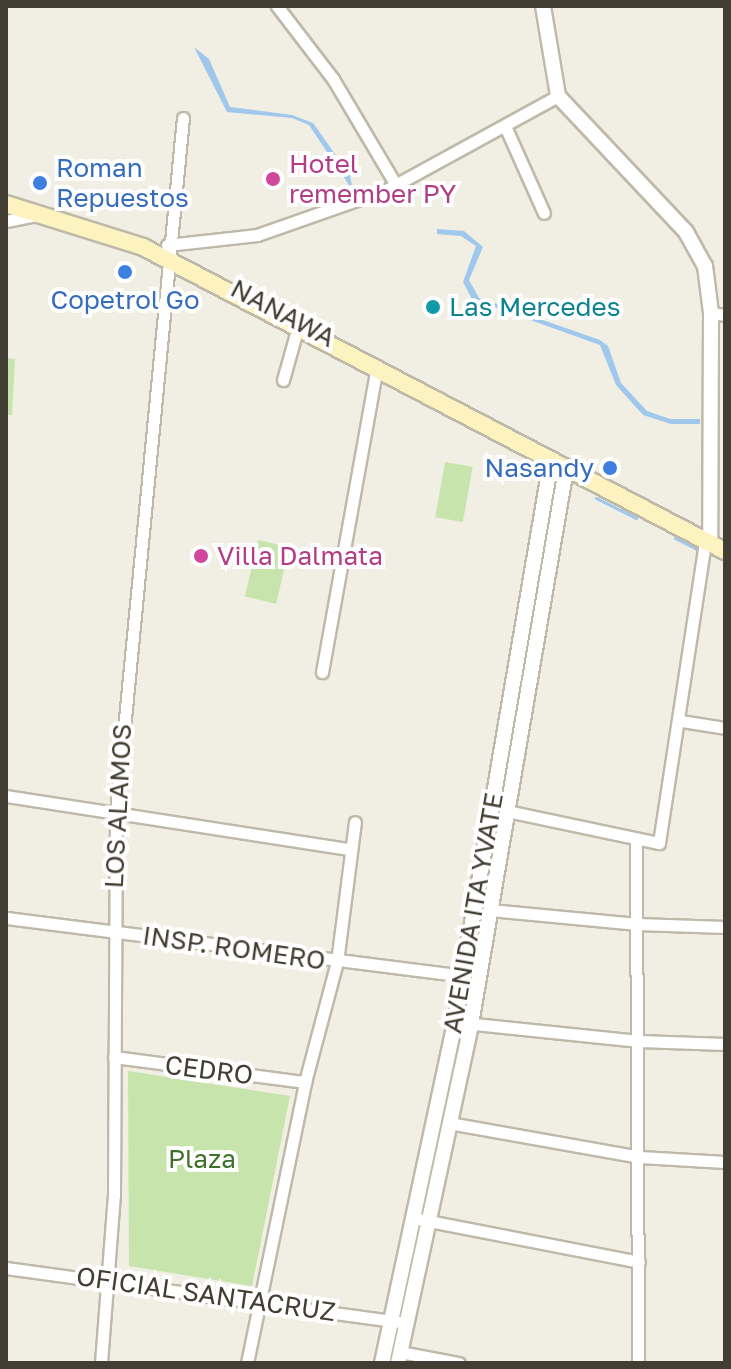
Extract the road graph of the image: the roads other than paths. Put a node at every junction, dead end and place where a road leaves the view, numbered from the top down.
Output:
1 (277, 6) edge
2 (547, 8) edge
3 (558, 96) junction
4 (183, 118) dead end
5 (505, 126) junction
6 (396, 185) junction
7 (6, 194) edge
8 (6, 204) edge
9 (544, 213) dead end
10 (38, 215) junction
11 (6, 221) edge
12 (166, 252) junction
13 (718, 314) edge
14 (297, 330) junction
15 (376, 368) junction
16 (283, 380) dead end
17 (548, 460) junction
18 (566, 469) junction
19 (713, 545) edge
20 (526, 653) junction
21 (322, 672) dead end
22 (681, 721) junction
23 (725, 728) edge
24 (6, 796) edge
25 (507, 811) junction
26 (116, 812) junction
27 (355, 822) dead end
28 (487, 833) junction
29 (503, 836) junction
30 (636, 841) junction
31 (350, 849) junction
32 (490, 910) junction
33 (6, 918) edge
34 (637, 924) junction
35 (725, 927) edge
36 (113, 932) junction
37 (337, 962) junction
38 (463, 976) junction
39 (463, 1023) junction
40 (639, 1041) junction
41 (725, 1044) edge
42 (114, 1057) junction
43 (305, 1082) junction
44 (449, 1123) junction
45 (640, 1157) junction
46 (725, 1162) edge
47 (421, 1220) junction
48 (639, 1262) junction
49 (6, 1268) edge
50 (112, 1280) junction
51 (260, 1300) junction
52 (399, 1321) junction
53 (399, 1357) edge
54 (101, 1363) edge
55 (247, 1363) edge
56 (382, 1363) edge
57 (459, 1363) edge
58 (638, 1363) edge

1 - 6 street
2 - 3 street
3 - 5 street
3 - 13 street
4 - 12 street, LOS ALAMOS
5 - 6 street
5 - 9 street
6 - 12 street
7 - 12 main road, NANAWA
8 - 10 main road, NANAWA
10 - 11 street
10 - 12 main road, NANAWA
12 - 14 main road, NANAWA
12 - 15 main road, NANAWA
12 - 26 street, LOS ALAMOS
13 - 19 street
14 - 15 main road, NANAWA
14 - 16 street
15 - 17 main road, NANAWA
15 - 21 street
17 - 18 main road, NANAWA
17 - 20 street, AVENIDA ITA YVATE
18 - 19 main road, NANAWA
18 - 20 street, AVENIDA ITA YVATE
19 - 22 street
20 - 25 street, AVENIDA ITA YVATE
20 - 28 street, AVENIDA ITA YVATE
22 - 23 street
22 - 30 street
24 - 26 street
25 - 29 street, AVENIDA ITA YVATE
25 - 30 street
26 - 31 street
26 - 36 street, LOS ALAMOS
27 - 31 street
28 - 29 street
28 - 38 street, AVENIDA ITA YVATE
29 - 32 street, AVENIDA ITA YVATE
30 - 34 street
31 - 37 street
32 - 34 street
32 - 39 street, AVENIDA ITA YVATE
33 - 36 street, INSP. ROMERO
34 - 35 street
34 - 40 street
36 - 37 street, INSP. ROMERO
36 - 42 street, LOS ALAMOS
37 - 38 street, INSP. ROMERO
37 - 43 street
38 - 39 street, AVENIDA ITA YVATE
39 - 40 street
39 - 44 street, AVENIDA ITA YVATE
39 - 47 street, AVENIDA ITA YVATE
40 - 41 street
40 - 45 street
42 - 43 street, CEDRO
42 - 50 street, LOS ALAMOS
43 - 51 street
44 - 45 street
44 - 47 street, AVENIDA ITA YVATE
45 - 46 street
45 - 48 street
47 - 48 street
47 - 52 street, AVENIDA ITA YVATE
48 - 58 street
49 - 50 street, OFICIAL SANTACRUZ
50 - 51 street, OFICIAL SANTACRUZ
50 - 54 street, LOS ALAMOS
51 - 52 street, OFICIAL SANTACRUZ
51 - 55 street
52 - 53 street, AVENIDA ITA YVATE
52 - 56 street, AVENIDA ITA YVATE
53 - 57 street

